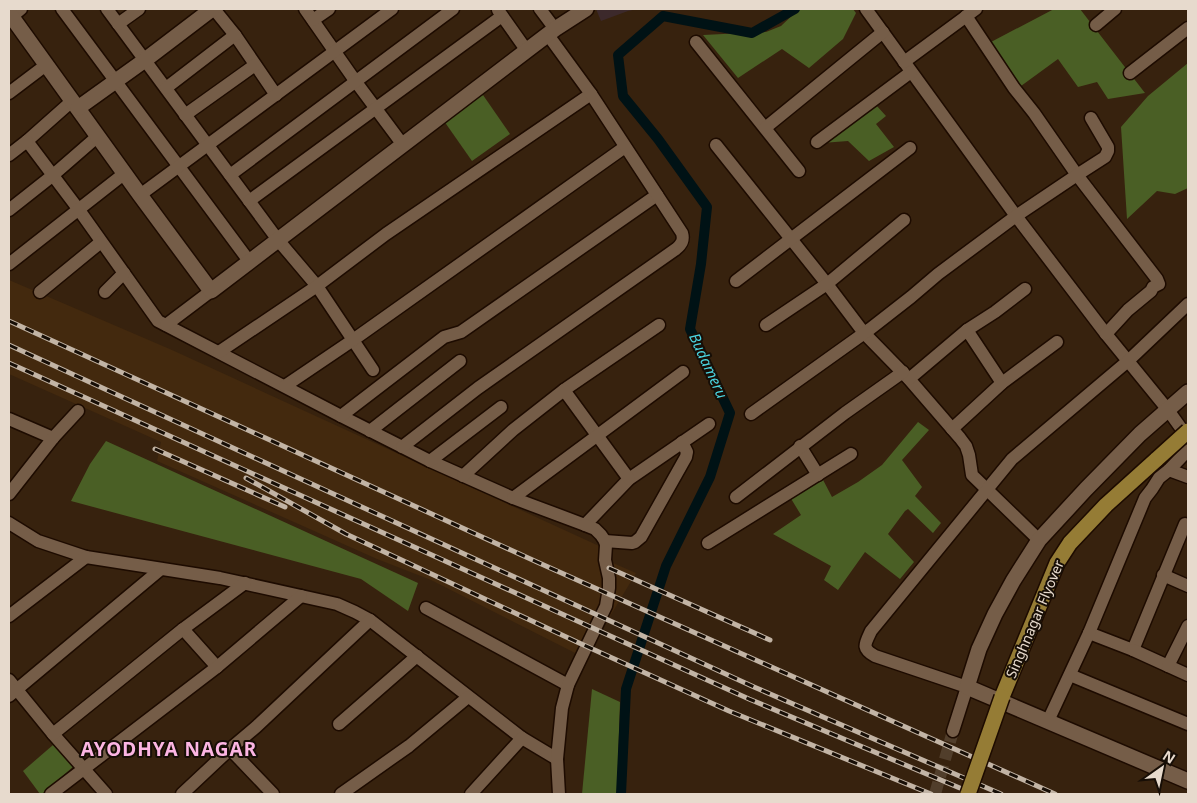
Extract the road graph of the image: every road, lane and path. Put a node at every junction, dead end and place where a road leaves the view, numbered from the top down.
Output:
1 (62, 9) edge
2 (107, 9) edge
3 (139, 9) edge
4 (213, 9) edge
5 (305, 9) edge
6 (329, 9) edge
7 (392, 9) edge
8 (453, 9) edge
9 (540, 9) edge
10 (586, 9) edge
11 (866, 9) edge
12 (1115, 9) edge
13 (500, 12) edge
14 (971, 12) edge
15 (13, 14) edge
16 (313, 20) junction
17 (118, 24) junction
18 (1096, 24) dead end
19 (1188, 28) edge
20 (552, 32) junction
21 (883, 32) junction
22 (235, 35) junction
23 (696, 42) dead end
24 (335, 51) junction
25 (527, 51) junction
26 (145, 60) junction
27 (46, 65) junction
28 (255, 65) junction
29 (908, 67) junction
30 (1130, 73) dead end
31 (115, 81) junction
32 (356, 82) junction
33 (166, 88) junction
34 (9, 92) edge
35 (276, 94) junction
36 (591, 94) junction
37 (75, 104) junction
38 (376, 108) junction
39 (185, 115) junction
40 (1092, 118) dead end
41 (765, 128) junction
42 (98, 136) junction
43 (27, 141) junction
44 (817, 142) dead end
45 (207, 145) junction
46 (403, 145) junction
47 (716, 145) dead end
48 (625, 147) junction
49 (910, 148) dead end
50 (9, 155) edge
51 (178, 166) junction
52 (799, 171) dead end
53 (125, 173) junction
54 (1077, 174) junction
55 (230, 175) junction
56 (52, 176) junction
57 (140, 195) junction
58 (657, 195) junction
59 (249, 201) junction
60 (9, 210) edge
61 (78, 210) junction
62 (1016, 216) junction
63 (904, 220) dead end
64 (790, 239) junction
65 (278, 240) junction
66 (101, 242) junction
67 (249, 261) junction
68 (9, 264) edge
69 (124, 274) junction
70 (736, 281) dead end
71 (826, 284) junction
72 (317, 286) junction
73 (1025, 289) dead end
74 (211, 291) junction
75 (40, 292) dead end
76 (106, 292) dead end
77 (1188, 304) edge
78 (166, 325) junction
79 (659, 325) dead end
80 (766, 325) dead end
81 (967, 330) junction
82 (864, 333) junction
83 (1106, 334) junction
84 (353, 340) junction
85 (1057, 342) dead end
86 (218, 352) junction
87 (460, 361) dead end
88 (1128, 361) junction
89 (373, 370) dead end
90 (683, 372) dead end
91 (906, 376) junction
92 (1002, 383) junction
93 (285, 386) junction
94 (564, 390) junction
95 (1188, 392) edge
96 (501, 407) dead end
97 (78, 410) dead end
98 (1168, 410) junction
99 (751, 414) dead end
100 (341, 416) junction
101 (9, 418) edge
102 (709, 424) dead end
103 (952, 429) junction
104 (370, 431) junction
105 (1188, 431) edge
106 (596, 436) junction
107 (53, 438) junction
108 (1188, 438) edge
109 (682, 442) junction
110 (800, 446) junction
111 (402, 447) junction
112 (1188, 450) edge
113 (851, 454) dead end
114 (430, 461) junction
115 (1170, 470) junction
116 (818, 475) junction
117 (463, 476) junction
118 (1188, 478) edge
119 (629, 479) junction
120 (986, 489) junction
121 (9, 494) edge
122 (736, 497) dead end
123 (513, 498) junction
124 (9, 523) edge
125 (1185, 524) dead end
126 (585, 525) junction
127 (604, 540) junction
128 (1039, 540) junction
129 (708, 542) dead end
130 (86, 556) junction
131 (160, 568) junction
132 (1163, 575) junction
133 (245, 583) junction
134 (1188, 586) edge
135 (301, 596) junction
136 (426, 608) dead end
137 (9, 616) edge
138 (370, 620) junction
139 (1188, 626) edge
140 (183, 629) junction
141 (1090, 633) junction
142 (1133, 650) junction
143 (417, 656) junction
144 (1168, 666) junction
145 (217, 667) junction
146 (1070, 675) junction
147 (1188, 675) edge
148 (568, 685) junction
149 (967, 686) junction
150 (11, 688) edge
151 (468, 697) junction
152 (1048, 721) junction
153 (339, 724) dead end
154 (1188, 724) edge
155 (953, 731) tunnel mouth
156 (53, 734) junction
157 (522, 738) junction
158 (230, 749) junction
159 (558, 759) junction
160 (83, 769) junction
161 (1188, 781) edge
162 (51, 794) edge
163 (106, 794) edge
164 (182, 794) edge
165 (273, 794) edge
166 (341, 794) edge
167 (471, 794) edge
168 (559, 794) edge
169 (968, 794) edge

1 - 31 street
2 - 17 street
3 - 17 street
4 - 22 street
4 - 26 street
5 - 16 street
6 - 16 street
7 - 24 street
8 - 32 street
9 - 20 street
10 - 20 street
11 - 21 street
12 - 18 street
13 - 25 street
13 - 38 street
14 - 29 street
14 - 54 street
15 - 27 street
16 - 24 street
17 - 26 street
19 - 30 street
20 - 25 street
20 - 36 street
21 - 29 street
21 - 41 street
22 - 28 street
22 - 33 street
23 - 41 street
24 - 32 street
24 - 35 street
25 - 46 street
26 - 31 street
26 - 33 street
27 - 34 street
27 - 37 street
28 - 35 street
28 - 39 street
29 - 44 street
29 - 62 street
31 - 37 street
31 - 51 street
32 - 38 street
32 - 55 street
33 - 39 street
35 - 45 street
36 - 48 street
36 - 72 street
37 - 42 street
37 - 43 street
38 - 46 street
38 - 59 street
39 - 45 street
40 - 54 street
41 - 52 street
42 - 53 street
42 - 56 street
43 - 50 street
43 - 56 street
45 - 51 street
45 - 55 street
46 - 65 street
47 - 64 street
48 - 58 street
48 - 84 street
49 - 64 street
51 - 57 street
51 - 67 street
53 - 57 street
53 - 61 street
54 - 62 street
54 - 83 street
55 - 59 street
56 - 60 street
56 - 61 street
57 - 74 street
58 - 100 street
58 - 111 street
59 - 65 street
61 - 66 street
61 - 68 street
62 - 82 street
62 - 83 street
63 - 71 street
64 - 70 street
64 - 71 street
65 - 67 street
65 - 72 street
66 - 69 street
66 - 75 street
67 - 74 street
69 - 76 street
69 - 78 street
71 - 80 street
71 - 82 street
72 - 84 street
72 - 86 street
73 - 81 street
74 - 78 street
77 - 88 street
78 - 86 street
79 - 94 street
81 - 91 street
81 - 92 street
82 - 91 street
82 - 99 street
83 - 88 street
84 - 89 street
84 - 93 street
85 - 92 street
86 - 93 street
87 - 104 street
88 - 98 street
88 - 120 street
90 - 106 street
91 - 103 street
91 - 110 street
92 - 103 street
93 - 100 street
94 - 106 street
94 - 117 street
95 - 98 street
96 - 114 street
97 - 107 street
98 - 108 street
98 - 128 street
100 - 104 street
101 - 107 street
102 - 109 street
103 - 120 street
104 - 111 street
105 - 169 main road, Singhnagar Flyover, bridge
106 - 119 street
106 - 123 street
107 - 121 street
109 - 119 street
109 - 127 street
110 - 116 street
110 - 122 street
111 - 114 street
112 - 115 street
113 - 116 street
114 - 117 street
115 - 118 street
115 - 141 street
116 - 129 street
117 - 123 street
119 - 126 street
120 - 128 street
120 - 149 street
123 - 126 street
124 - 130 street
125 - 132 street
126 - 127 street
127 - 148 street
128 - 149 street
130 - 131 street
130 - 137 street
131 - 133 street
131 - 150 street
132 - 134 street
132 - 142 street
133 - 135 street
133 - 140 street
135 - 138 street
135 - 145 street
136 - 148 street
138 - 143 street
138 - 158 street
139 - 144 street
140 - 145 street
140 - 156 street
141 - 142 street
141 - 146 street
142 - 144 street
143 - 151 street
143 - 153 street
144 - 147 street
145 - 160 street
146 - 152 street
146 - 154 street
148 - 159 street
149 - 152 street
149 - 155 street
150 - 156 street
151 - 157 street
151 - 166 street
152 - 161 street
156 - 160 street
157 - 159 street
157 - 167 street
158 - 164 street
158 - 165 street
159 - 168 street
160 - 162 street
160 - 163 street

